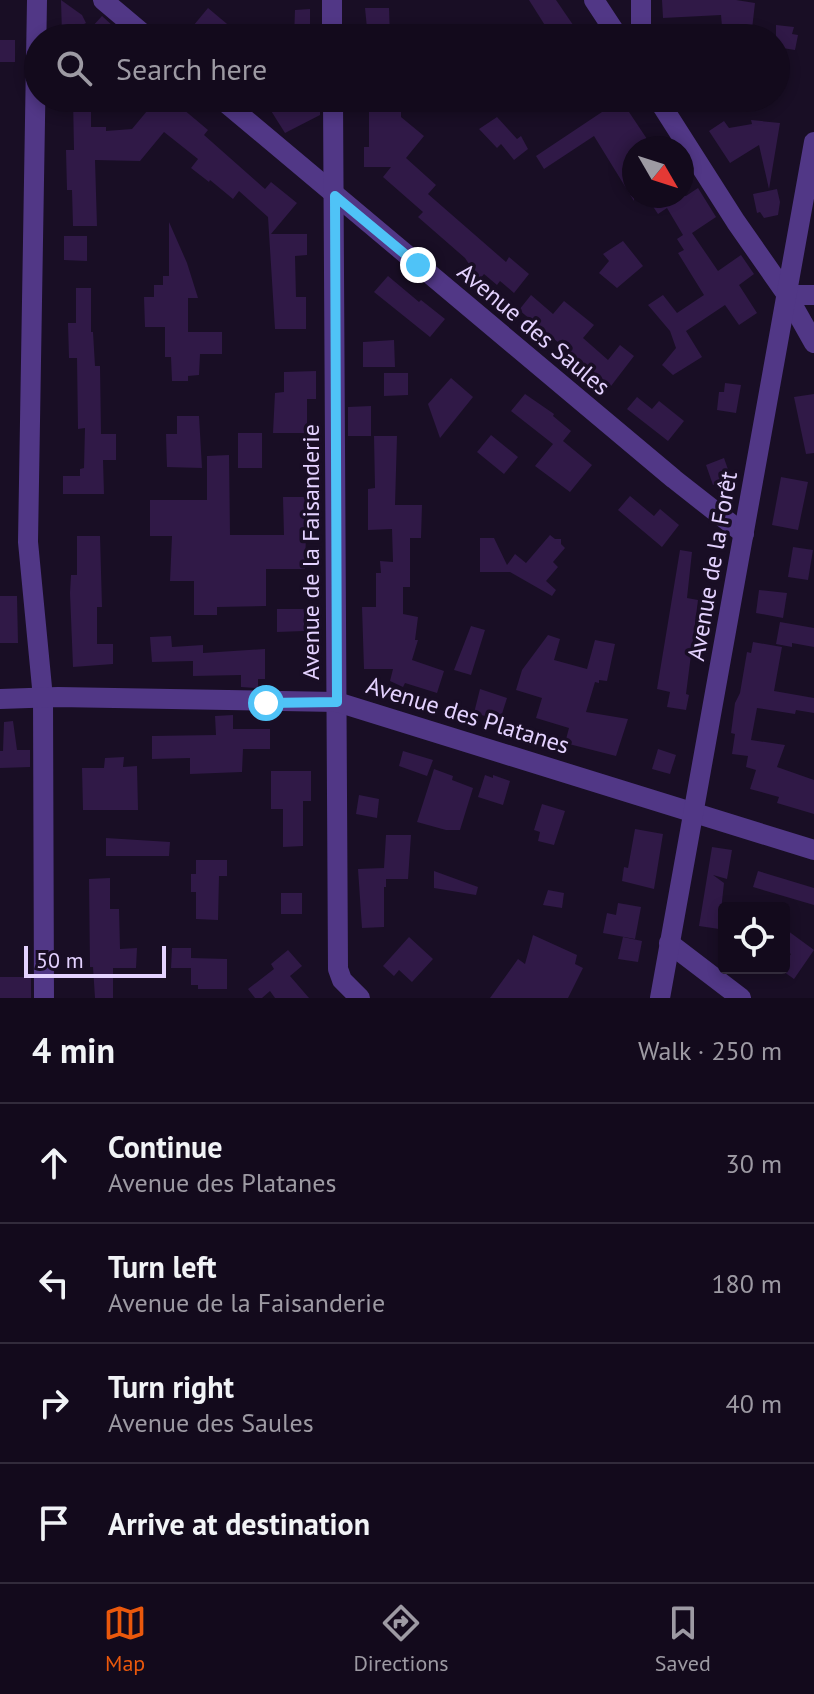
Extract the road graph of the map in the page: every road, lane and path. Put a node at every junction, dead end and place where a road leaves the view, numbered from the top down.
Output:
1 (37, 0) edge
2 (103, 0) edge
3 (332, 0) edge
4 (594, 0) edge
5 (641, 0) edge
6 (37, 24) edge
7 (131, 24) edge
8 (332, 24) edge
9 (610, 24) edge
10 (641, 24) edge
11 (35, 112) edge
12 (237, 112) edge
13 (333, 112) edge
14 (666, 112) edge
15 (814, 142) edge
16 (335, 196) junction
17 (787, 295) junction
18 (814, 295) edge
19 (814, 343) edge
20 (744, 534) junction
21 (43, 698) junction
22 (0, 699) edge
23 (337, 702) junction
24 (692, 813) junction
25 (814, 850) edge
26 (669, 943) junction
27 (44, 998) edge
28 (360, 998) edge
29 (660, 998) edge
30 (741, 998) edge

1 - 6 street
2 - 7 street
3 - 8 street
4 - 9 street
5 - 10 street
11 - 21 street
12 - 16 street, Avenue des Saules
13 - 16 street, Avenue de la Faisanderie
14 - 17 street
15 - 17 street, Avenue de la Forêt
16 - 20 street, Avenue des Saules
16 - 23 street, Avenue de la Faisanderie
17 - 18 street
17 - 19 street
17 - 20 street, Avenue de la Forêt
20 - 24 street, Avenue de la Forêt
21 - 22 street, Avenue des Platanes
21 - 23 street, Avenue des Platanes
21 - 27 street
23 - 24 street, Avenue des Platanes
23 - 28 street, Avenue de la Faisanderie
24 - 25 street, Avenue des Platanes
24 - 26 street, Avenue de la Forêt
26 - 29 street, Avenue de la Forêt
26 - 30 street

